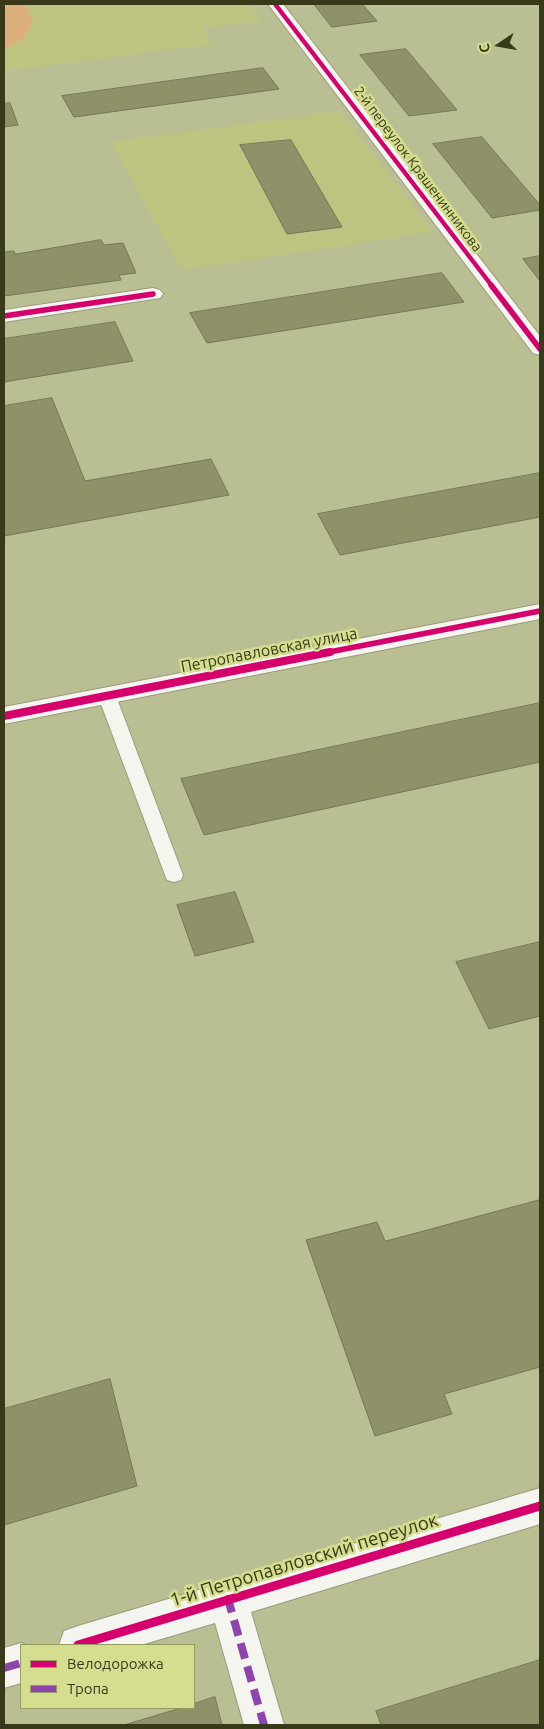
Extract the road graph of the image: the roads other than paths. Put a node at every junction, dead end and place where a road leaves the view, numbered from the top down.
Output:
1 (275, 4) edge
2 (153, 294) dead end
3 (4, 316) edge
4 (540, 349) edge
5 (540, 611) edge
6 (107, 696) junction
7 (4, 716) edge
8 (174, 875) dead end
9 (540, 1506) edge
10 (228, 1599) junction
11 (81, 1644) edge
12 (20, 1663) edge
13 (4, 1668) edge
14 (264, 1725) edge

1 - 4 street, 2-й переулок Крашенинникова
2 - 3 street
5 - 6 street, Петропавловская улица
6 - 7 street, Петропавловская улица
6 - 8 lane
9 - 10 street, 1-й Петропавловский переулок
10 - 11 street, 1-й Петропавловский переулок
10 - 14 street
12 - 13 street

